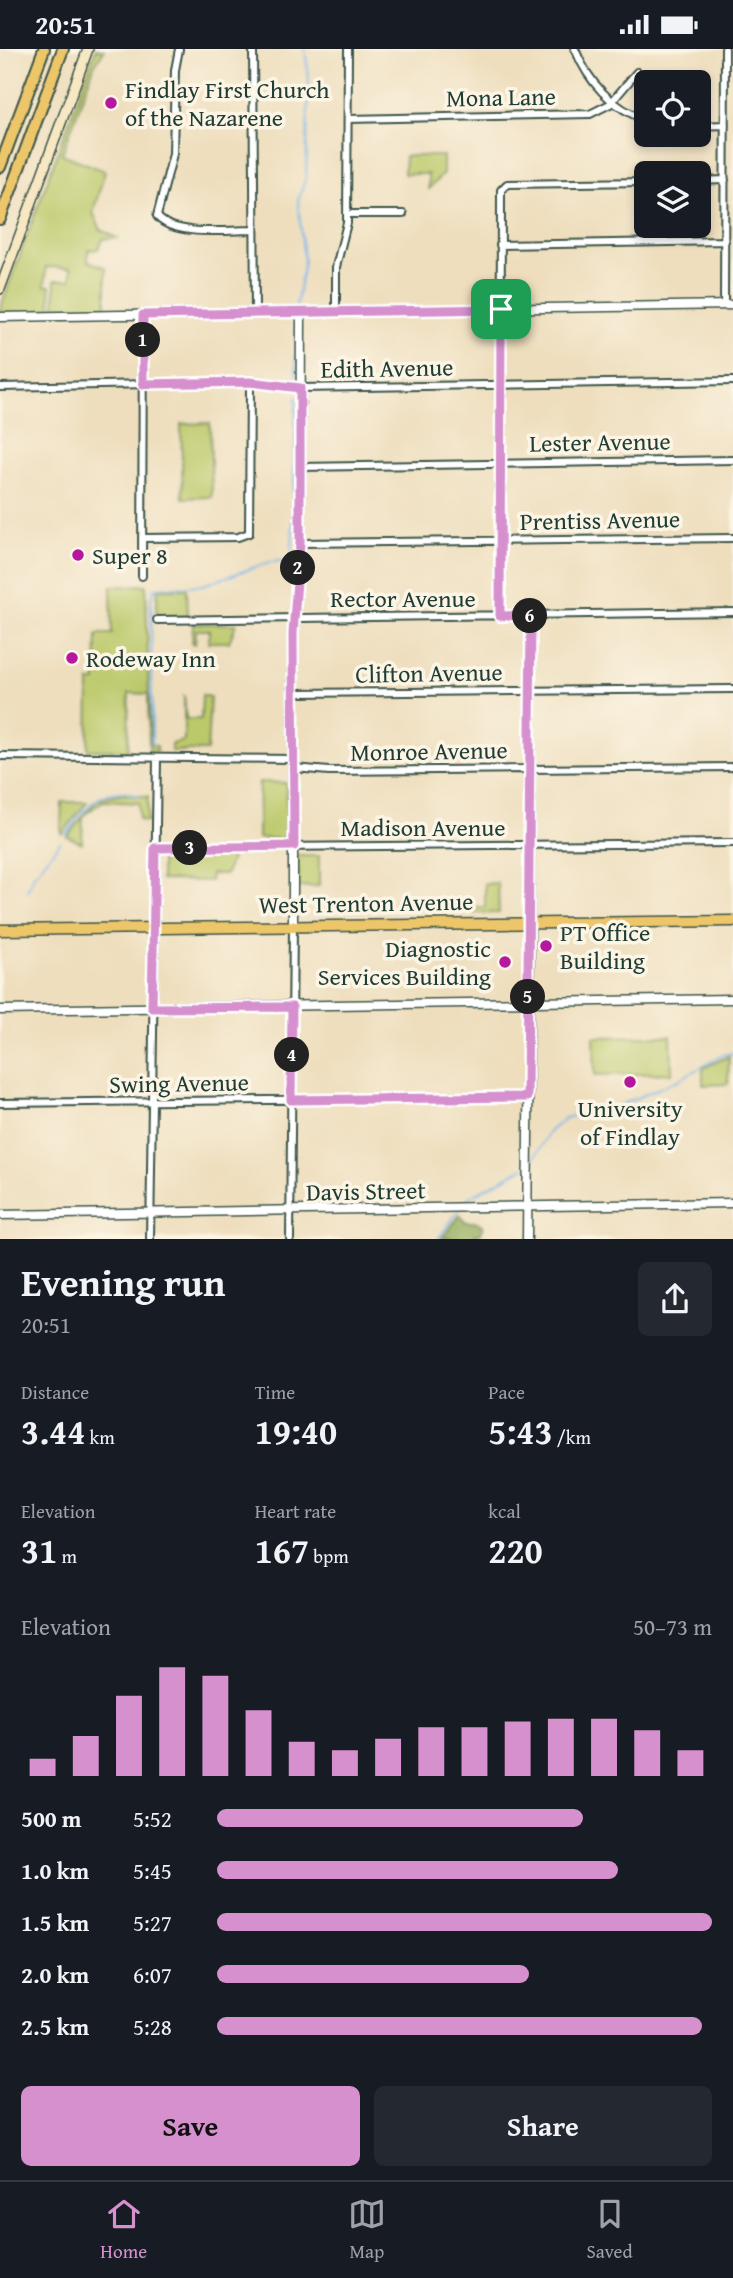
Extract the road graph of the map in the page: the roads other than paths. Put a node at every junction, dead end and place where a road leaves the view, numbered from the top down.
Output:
1 (44, 49) edge
2 (63, 49) edge
3 (88, 49) edge
4 (179, 49) edge
5 (253, 49) edge
6 (348, 49) edge
7 (575, 49) edge
8 (725, 49) edge
9 (634, 75) edge
10 (612, 101) junction
11 (634, 113) edge
12 (348, 119) junction
13 (725, 125) junction
14 (711, 126) edge
15 (729, 152) edge
16 (0, 167) edge
17 (725, 180) junction
18 (634, 181) edge
19 (711, 181) edge
20 (348, 214) junction
21 (403, 215) dead end
22 (0, 219) edge
23 (253, 230) junction
24 (724, 241) junction
25 (500, 245) junction
26 (0, 289) edge
27 (729, 305) edge
28 (501, 309) junction
29 (336, 312) junction
30 (255, 313) junction
31 (301, 313) junction
32 (143, 315) junction
33 (0, 317) edge
34 (733, 381) edge
35 (250, 382) junction
36 (143, 384) junction
37 (501, 385) junction
38 (0, 387) edge
39 (300, 388) junction
40 (733, 460) edge
41 (501, 462) junction
42 (300, 467) junction
43 (142, 538) junction
44 (733, 538) edge
45 (500, 541) junction
46 (300, 543) junction
47 (142, 576) dead end
48 (733, 612) edge
49 (531, 615) junction
50 (500, 616) junction
51 (294, 618) junction
52 (157, 620) dead end
53 (733, 689) edge
54 (530, 691) junction
55 (293, 693) junction
56 (0, 756) edge
57 (157, 758) junction
58 (294, 764) junction
59 (733, 767) edge
60 (529, 769) junction
61 (733, 843) edge
62 (529, 845) junction
63 (294, 846) junction
64 (155, 848) junction
65 (733, 921) edge
66 (530, 922) junction
67 (293, 925) junction
68 (154, 927) junction
69 (0, 930) edge
70 (733, 999) edge
71 (528, 1002) junction
72 (292, 1007) junction
73 (152, 1008) junction
74 (0, 1010) edge
75 (527, 1097) junction
76 (291, 1100) junction
77 (151, 1102) junction
78 (0, 1103) edge
79 (733, 1203) edge
80 (527, 1208) junction
81 (290, 1212) junction
82 (150, 1213) junction
83 (0, 1215) edge
84 (150, 1238) edge
85 (290, 1238) edge
86 (527, 1238) edge

1 - 16 highway
2 - 22 highway
3 - 26 main road
4 - 23 street
5 - 23 street
6 - 12 street
7 - 10 street
8 - 13 street
9 - 10 street, Mona Lane
10 - 11 street
10 - 12 street, Mona Lane
12 - 20 street
13 - 14 street
13 - 15 street
15 - 17 street
17 - 19 street
17 - 24 street
18 - 25 street
20 - 21 street
20 - 29 street
23 - 30 street
24 - 25 street
24 - 27 street
25 - 28 street
27 - 28 street
28 - 29 street
28 - 37 street
29 - 31 street
30 - 31 street
30 - 32 street
31 - 39 street
32 - 33 street
32 - 36 street
34 - 37 street, Edith Avenue
35 - 36 street, Edith Avenue
35 - 39 street, Edith Avenue
35 - 43 street
36 - 38 street, Edith Avenue
36 - 43 street
37 - 39 street, Edith Avenue
37 - 41 street
39 - 42 street
40 - 41 street, Lester Avenue
41 - 42 street, Lester Avenue
41 - 45 street
42 - 46 street
43 - 47 street
44 - 45 street, Prentiss Avenue
45 - 46 street, Prentiss Avenue
45 - 50 street
46 - 51 street
48 - 49 street, Rector Avenue
49 - 50 street, Rector Avenue
49 - 54 street
50 - 51 street, Rector Avenue
51 - 52 street, Rector Avenue
51 - 55 street
53 - 54 street, Clifton Avenue
54 - 55 street, Clifton Avenue
54 - 60 street
55 - 58 street
56 - 57 street, Monroe Avenue
57 - 58 street, Monroe Avenue
57 - 64 street
58 - 60 street, Monroe Avenue
58 - 63 street
59 - 60 street, Monroe Avenue
60 - 62 street
61 - 62 street, Madison Avenue
62 - 63 street, Madison Avenue
62 - 66 street
63 - 64 street, Madison Avenue
63 - 67 street
64 - 68 street
65 - 66 main road, West Trenton Avenue
66 - 67 main road, West Trenton Avenue
66 - 71 street
67 - 68 main road, West Trenton Avenue
67 - 72 street
68 - 69 main road, West Trenton Avenue
68 - 73 street
70 - 71 street
71 - 72 street
71 - 75 street
72 - 73 street
72 - 76 street
73 - 74 street
73 - 77 street
75 - 76 street, Swing Avenue
75 - 80 street
76 - 77 street, Swing Avenue
76 - 81 street
77 - 78 street, Swing Avenue
77 - 82 street
79 - 80 street, Davis Street
80 - 81 street, Davis Street
80 - 86 street
81 - 82 street, Davis Street
81 - 85 street
82 - 83 street, Davis Street
82 - 84 street

